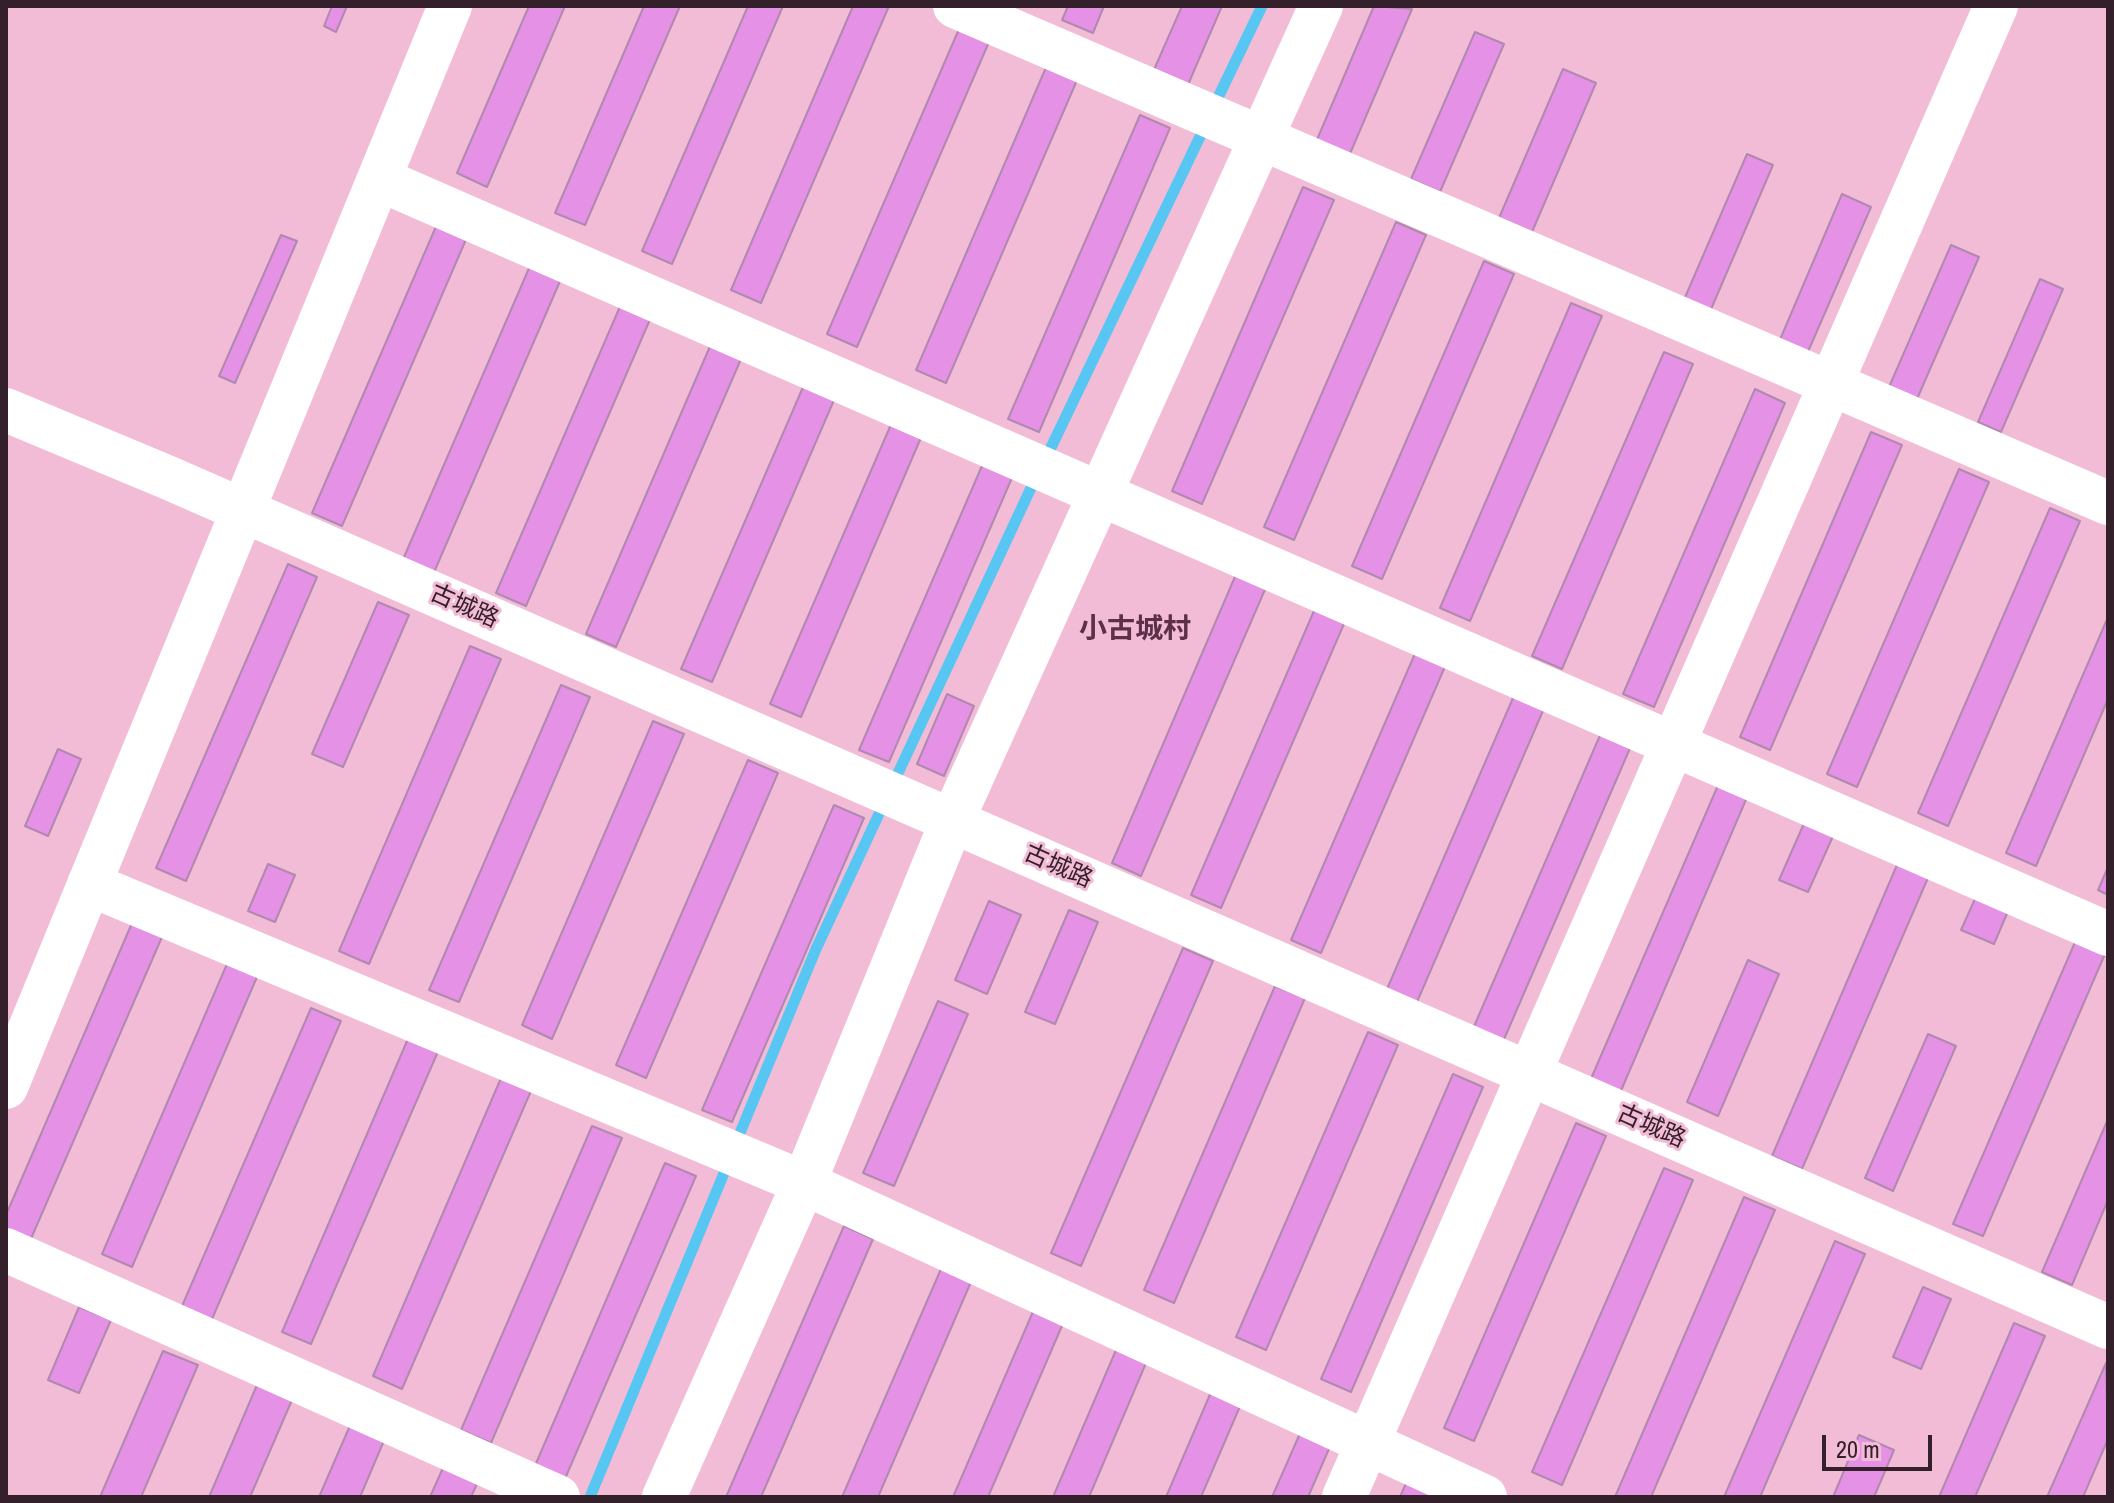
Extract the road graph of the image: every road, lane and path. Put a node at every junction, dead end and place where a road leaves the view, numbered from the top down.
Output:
1 (450, 6) edge
2 (955, 6) edge
3 (1321, 6) edge
4 (1996, 6) edge
5 (1261, 138) junction
6 (379, 179) junction
7 (1831, 383) junction
8 (6, 410) edge
9 (1100, 494) junction
10 (2108, 503) edge
11 (243, 510) junction
12 (1673, 744) junction
13 (952, 821) junction
14 (89, 884) junction
15 (2108, 934) edge
16 (1529, 1073) junction
17 (6, 1087) edge
18 (804, 1183) junction
19 (6, 1250) edge
20 (2108, 1327) edge
21 (1367, 1445) junction
22 (558, 1497) edge
23 (664, 1497) edge
24 (1344, 1497) edge
25 (1485, 1497) edge

1 - 6 street
2 - 5 street
3 - 5 street
4 - 7 street
5 - 7 street
5 - 9 street
6 - 9 street
6 - 11 street
7 - 10 street
7 - 12 street
8 - 11 street, 古城路
9 - 12 street
9 - 13 street
11 - 13 street, 古城路
11 - 14 street
12 - 15 street
12 - 16 street
13 - 16 street, 古城路
13 - 18 street
14 - 17 street
14 - 18 street
16 - 20 street, 古城路
16 - 21 street
18 - 21 street
18 - 23 street
19 - 22 street
21 - 24 street
21 - 25 street

